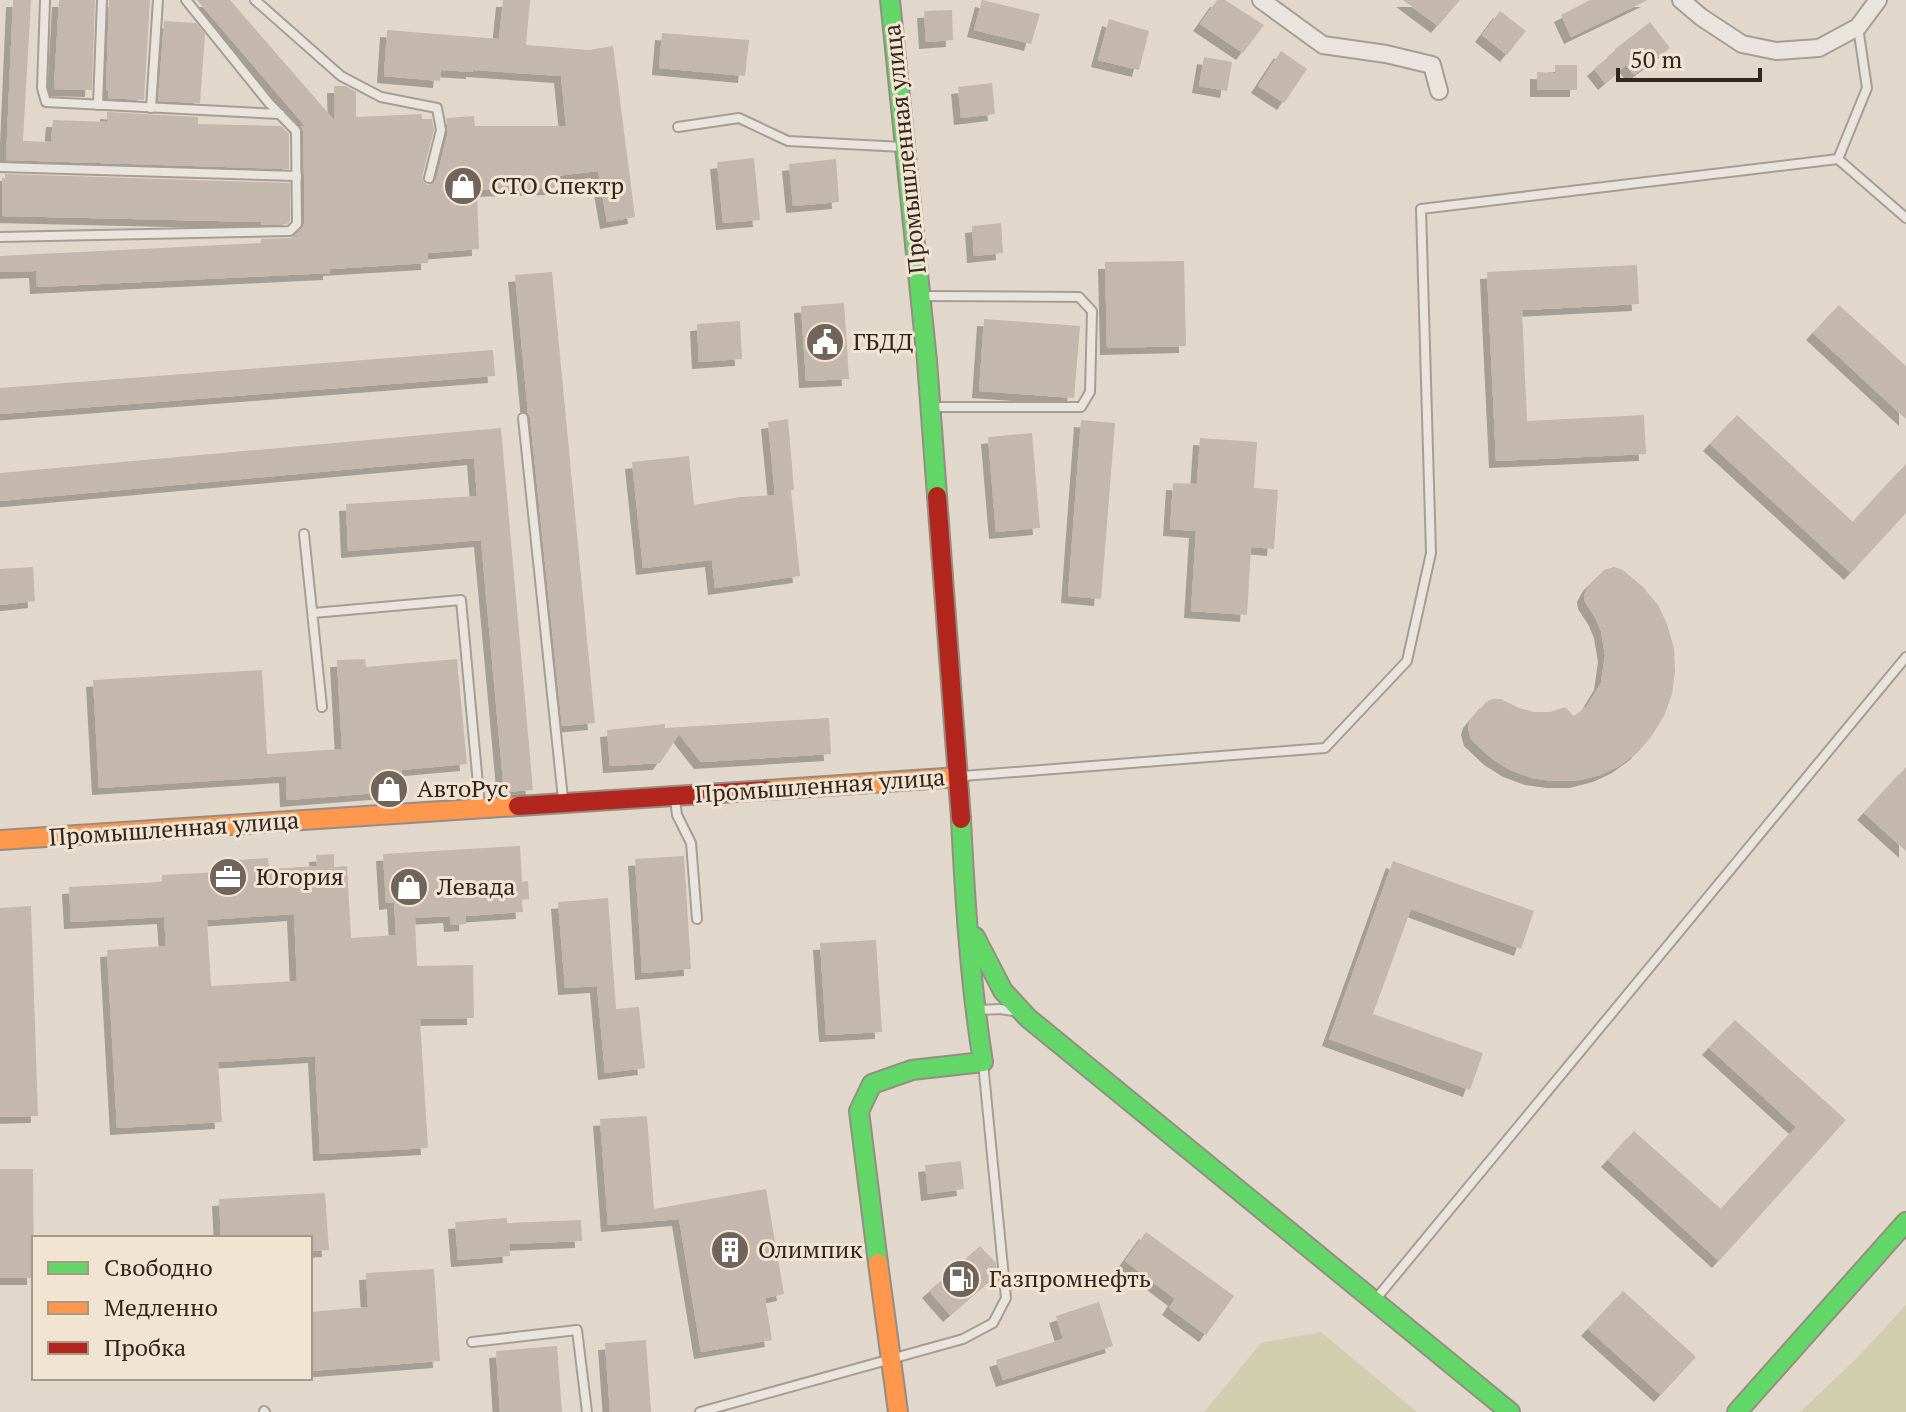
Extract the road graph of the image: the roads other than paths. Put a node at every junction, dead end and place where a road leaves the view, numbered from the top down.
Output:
1 (45, 0) edge
2 (102, 0) edge
3 (158, 0) edge
4 (186, 0) edge
5 (255, 0) edge
6 (890, 0) edge
7 (1261, 0) edge
8 (1681, 0) edge
9 (1878, 0) edge
10 (1858, 27) junction
11 (1439, 91) dead end
12 (98, 105) junction
13 (151, 108) junction
14 (280, 114) junction
15 (678, 127) dead end
16 (905, 147) junction
17 (1838, 159) junction
18 (0, 167) edge
19 (297, 176) junction
20 (429, 178) dead end
21 (1906, 218) edge
22 (0, 237) edge
23 (921, 296) junction
24 (931, 407) junction
25 (523, 418) dead end
26 (304, 534) dead end
27 (313, 613) junction
28 (1906, 657) edge
29 (322, 707) dead end
30 (959, 777) junction
31 (674, 796) junction
32 (563, 803) junction
33 (480, 809) junction
34 (0, 840) edge
35 (965, 896) junction
36 (697, 919) dead end
37 (975, 1011) junction
38 (1028, 1018) junction
39 (983, 1062) junction
40 (1906, 1222) edge
41 (1374, 1301) junction
42 (472, 1342) dead end
43 (892, 1358) junction
44 (587, 1412) edge
45 (700, 1412) edge
46 (898, 1412) edge
47 (1510, 1412) edge
48 (1737, 1412) edge

1 - 12 lane
2 - 12 lane
3 - 13 lane
4 - 14 lane
5 - 20 lane
6 - 16 main road, Промышленная улица
7 - 11 street
8 - 10 street
9 - 10 street
10 - 17 lane
12 - 13 lane
13 - 14 lane
14 - 19 lane
15 - 16 lane
16 - 23 main road, Промышленная улица
17 - 21 lane
17 - 30 lane
18 - 19 lane
19 - 22 lane
23 - 24 main road, Промышленная улица
23 - 24 lane
24 - 30 main road, Промышленная улица
25 - 32 lane
26 - 27 lane
27 - 29 lane
27 - 33 lane
28 - 41 lane
30 - 31 main road, Промышленная улица
30 - 35 main road
31 - 32 main road, Промышленная улица
31 - 36 lane
32 - 33 main road, Промышленная улица
33 - 34 main road, Промышленная улица
35 - 37 main road
35 - 38 main road
37 - 38 lane
37 - 39 main road
38 - 41 main road
39 - 43 lane
39 - 43 main road
40 - 48 main road
41 - 47 main road
42 - 44 lane
43 - 45 lane
43 - 46 main road

